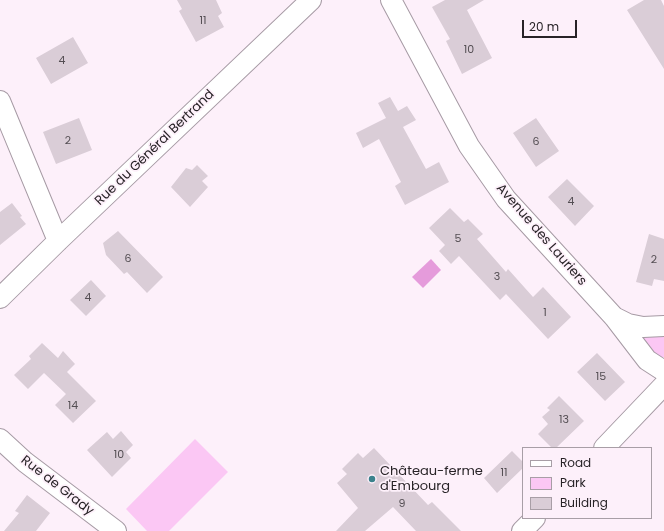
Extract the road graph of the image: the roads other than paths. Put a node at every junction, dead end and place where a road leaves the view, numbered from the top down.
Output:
1 (312, 0) edge
2 (391, 0) edge
3 (0, 101) edge
4 (58, 241) junction
5 (0, 298) edge
6 (614, 317) junction
7 (664, 326) edge
8 (664, 371) edge
9 (664, 385) edge
10 (0, 440) edge
11 (605, 447) edge
12 (534, 519) edge
13 (116, 531) edge
14 (522, 531) edge

1 - 4 street, Rue du Général Bertrand
2 - 6 street, Avenue des Lauriers
3 - 4 street
4 - 5 street, Rue du Général Bertrand
6 - 7 street
6 - 8 street, Avenue des Lauriers
9 - 11 street
10 - 13 street, Rue de Grady
12 - 14 street

